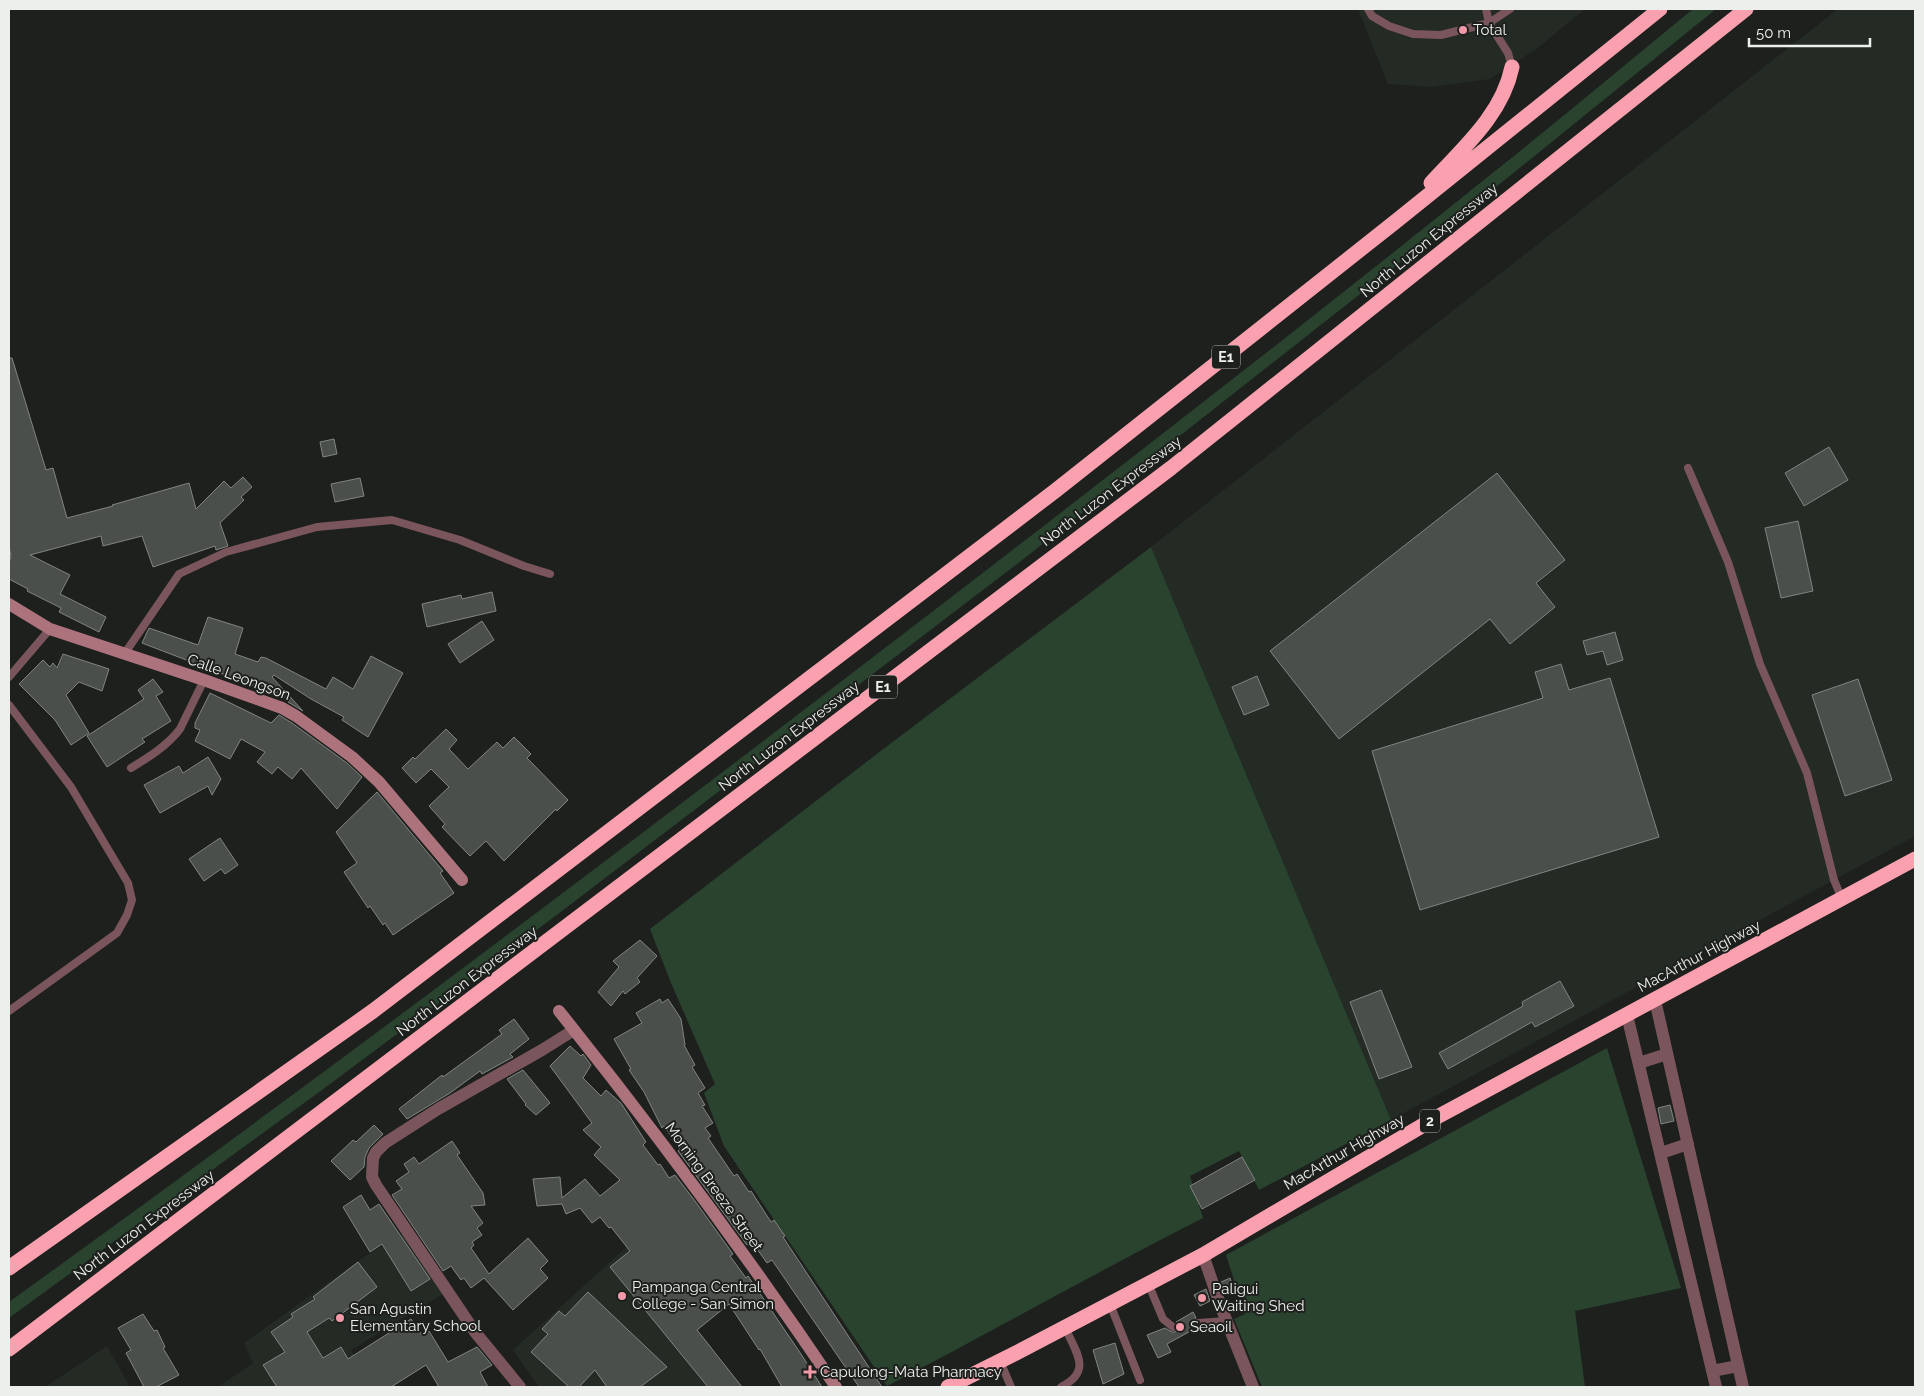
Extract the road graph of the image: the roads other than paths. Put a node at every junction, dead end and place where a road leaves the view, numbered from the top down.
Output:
1 (1368, 9) edge
2 (1486, 9) edge
3 (1510, 9) edge
4 (1660, 9) edge
5 (1746, 9) edge
6 (1489, 24) junction
7 (1512, 67) joint
8 (1395, 222) junction
9 (1688, 468) dead end
10 (550, 574) dead end
11 (9, 604) edge
12 (50, 629) junction
13 (125, 653) junction
14 (9, 677) edge
15 (204, 680) junction
16 (9, 705) edge
17 (131, 768) dead end
18 (1915, 859) edge
19 (462, 880) dead end
20 (1842, 899) junction
21 (1655, 1000) junction
22 (9, 1011) edge
23 (559, 1011) dead end
24 (1627, 1015) junction
25 (574, 1030) junction
26 (1667, 1054) junction
27 (1639, 1063) junction
28 (1688, 1144) junction
29 (1660, 1154) junction
30 (1203, 1254) junction
31 (9, 1268) edge
32 (1148, 1283) junction
33 (1110, 1304) junction
34 (1227, 1321) junction
35 (1198, 1323) dead end
36 (1065, 1327) junction
37 (1173, 1327) dead end
38 (9, 1349) edge
39 (1000, 1361) junction
40 (1738, 1366) junction
41 (1712, 1371) junction
42 (1140, 1380) dead end
43 (520, 1387) edge
44 (836, 1387) edge
45 (948, 1387) edge
46 (1011, 1387) edge
47 (1061, 1387) edge
48 (1253, 1387) edge
49 (1716, 1387) edge
50 (1743, 1387) edge

1 - 6 lane
2 - 6 lane
3 - 6 lane
4 - 8 highway, E1
5 - 38 highway, North Luzon Expressway / E1
6 - 7 lane
7 - 8 highway
8 - 31 highway, E1
9 - 20 lane
10 - 13 lane
11 - 12 main road, Calle Leongson
12 - 13 main road, Calle Leongson
12 - 14 lane
13 - 15 main road, Calle Leongson
15 - 17 lane
15 - 19 main road, Calle Leongson
16 - 22 lane
18 - 20 highway, MacArthur Highway / 2
20 - 21 highway, MacArthur Highway / 2
21 - 24 highway, MacArthur Highway / 2
21 - 26 street
23 - 25 main road, Morning Breeze Street
24 - 27 street
24 - 30 highway, MacArthur Highway / 2
25 - 43 street
25 - 44 main road, Morning Breeze Street
26 - 27 street
26 - 28 street
27 - 29 street
28 - 29 street
28 - 40 street
29 - 41 street
30 - 32 highway, MacArthur Highway / 2
30 - 34 street
32 - 33 highway, MacArthur Highway / 2
32 - 37 lane
33 - 36 highway, MacArthur Highway / 2
33 - 42 lane
34 - 35 lane
34 - 48 street
36 - 39 highway, MacArthur Highway / 2
36 - 47 lane
39 - 45 highway, MacArthur Highway / 2
39 - 46 lane
40 - 41 street
40 - 50 street
41 - 49 street

